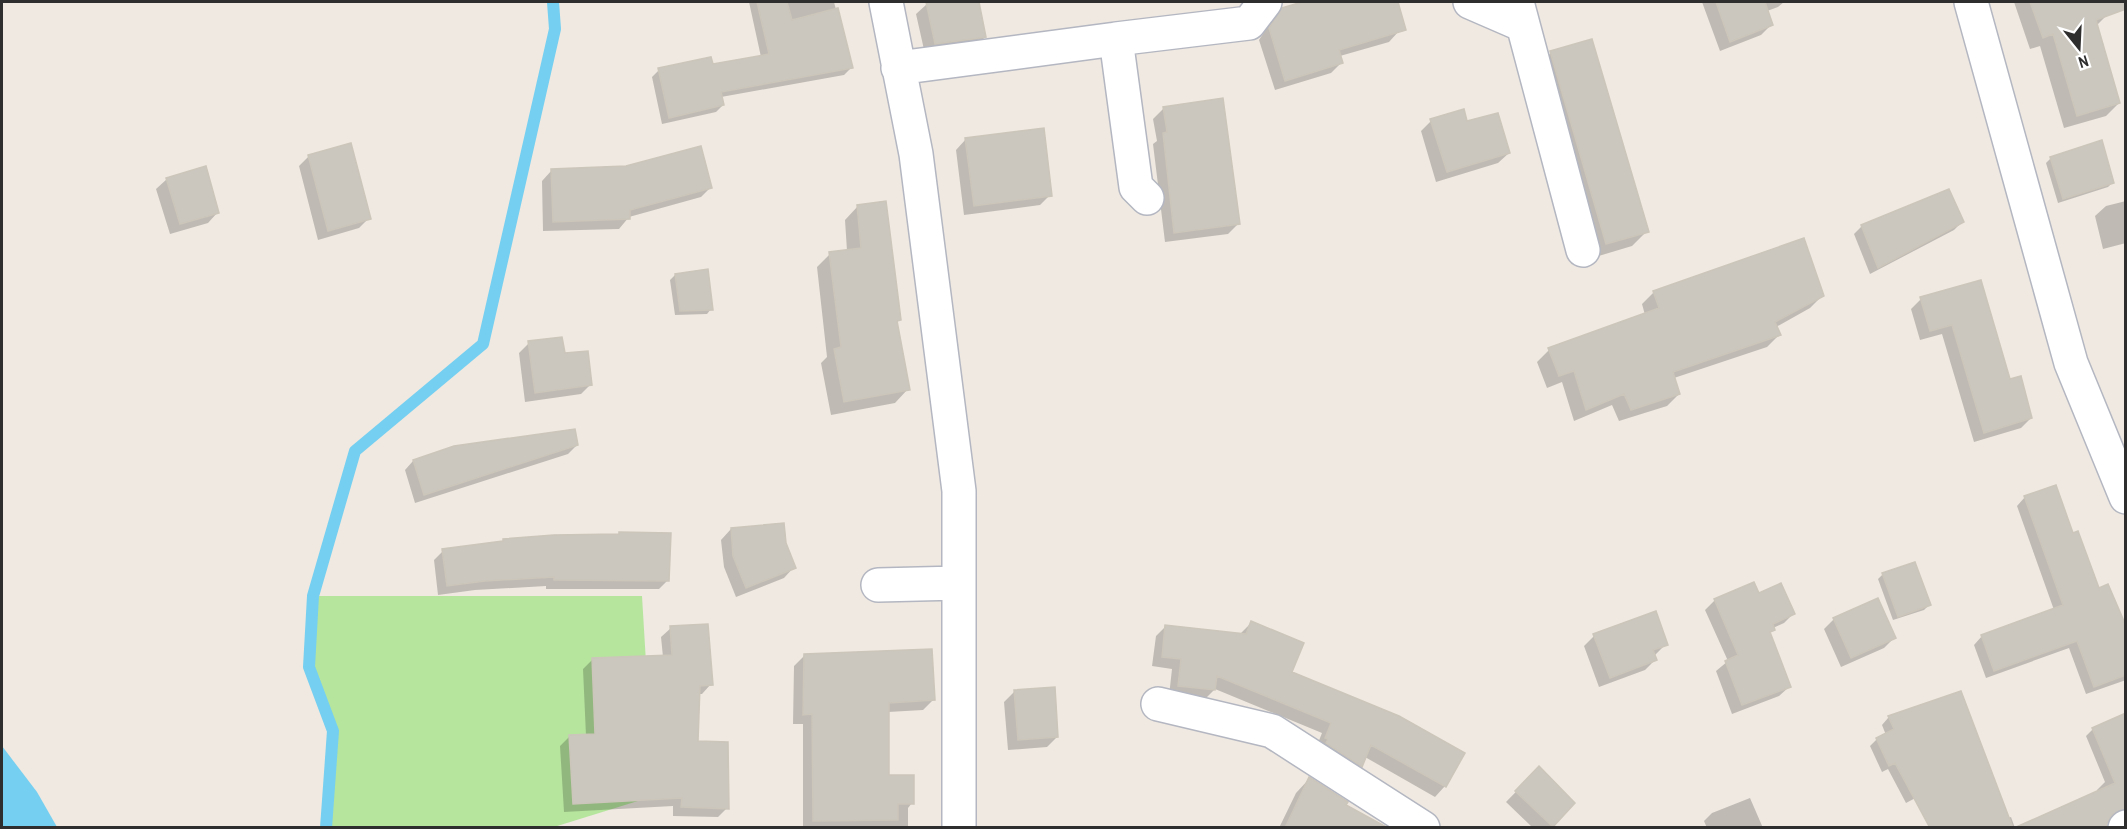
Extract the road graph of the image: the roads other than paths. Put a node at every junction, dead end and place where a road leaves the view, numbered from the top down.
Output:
1 (886, 2) edge
2 (1265, 2) edge
3 (1470, 2) edge
4 (1971, 2) edge
5 (1520, 13) edge
6 (1116, 39) junction
7 (898, 68) junction
8 (1147, 198) dead end
9 (1583, 250) dead end
10 (2115, 443) edge
11 (2126, 497) edge
12 (959, 583) junction
13 (878, 585) dead end
14 (1158, 704) dead end
15 (959, 828) edge
16 (1423, 828) edge

1 - 7 street
2 - 6 street
3 - 5 street
4 - 10 street
5 - 9 street
6 - 7 street
6 - 8 street
7 - 12 street
10 - 11 street
12 - 13 street
12 - 15 street
14 - 16 street

